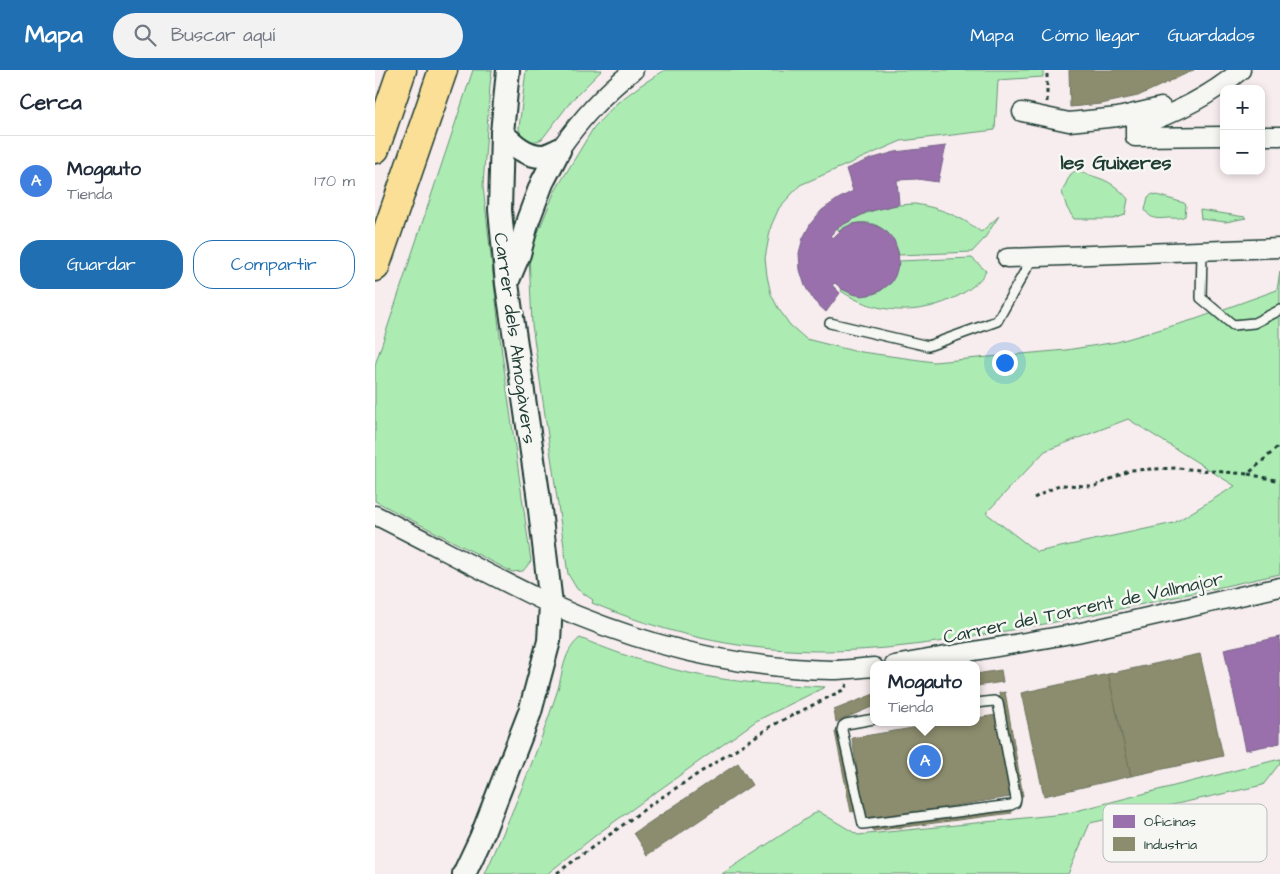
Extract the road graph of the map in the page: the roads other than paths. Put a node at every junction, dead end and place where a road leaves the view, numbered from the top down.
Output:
1 (402, 70) edge
2 (443, 70) edge
3 (508, 70) edge
4 (634, 70) edge
5 (1223, 70) edge
6 (1241, 70) edge
7 (1022, 112) dead end
8 (502, 133) junction
9 (1220, 136) edge
10 (1265, 136) edge
11 (1280, 136) edge
12 (375, 149) edge
13 (559, 150) junction
14 (1280, 248) edge
15 (1201, 252) junction
16 (1033, 257) junction
17 (1007, 258) dead end
18 (375, 266) edge
19 (507, 284) junction
20 (1280, 310) edge
21 (830, 322) dead end
22 (375, 514) edge
23 (1280, 587) edge
24 (551, 604) junction
25 (953, 660) edge
26 (870, 667) edge
27 (980, 703) edge
28 (870, 720) edge
29 (464, 874) edge

1 - 12 highway
2 - 18 highway
3 - 8 street, Carrer dels Almogàvers
4 - 13 street
5 - 7 street
6 - 9 street
8 - 13 street
8 - 19 street, Carrer dels Almogàvers
10 - 11 street
13 - 19 street
14 - 15 street
15 - 16 street
15 - 20 lane
16 - 17 street
16 - 21 lane
19 - 24 street, Carrer dels Almogàvers
22 - 24 street
23 - 25 street, Carrer del Torrent de Vallmajor
24 - 26 street
24 - 29 street, Carrer dels Almogàvers
27 - 28 lane

